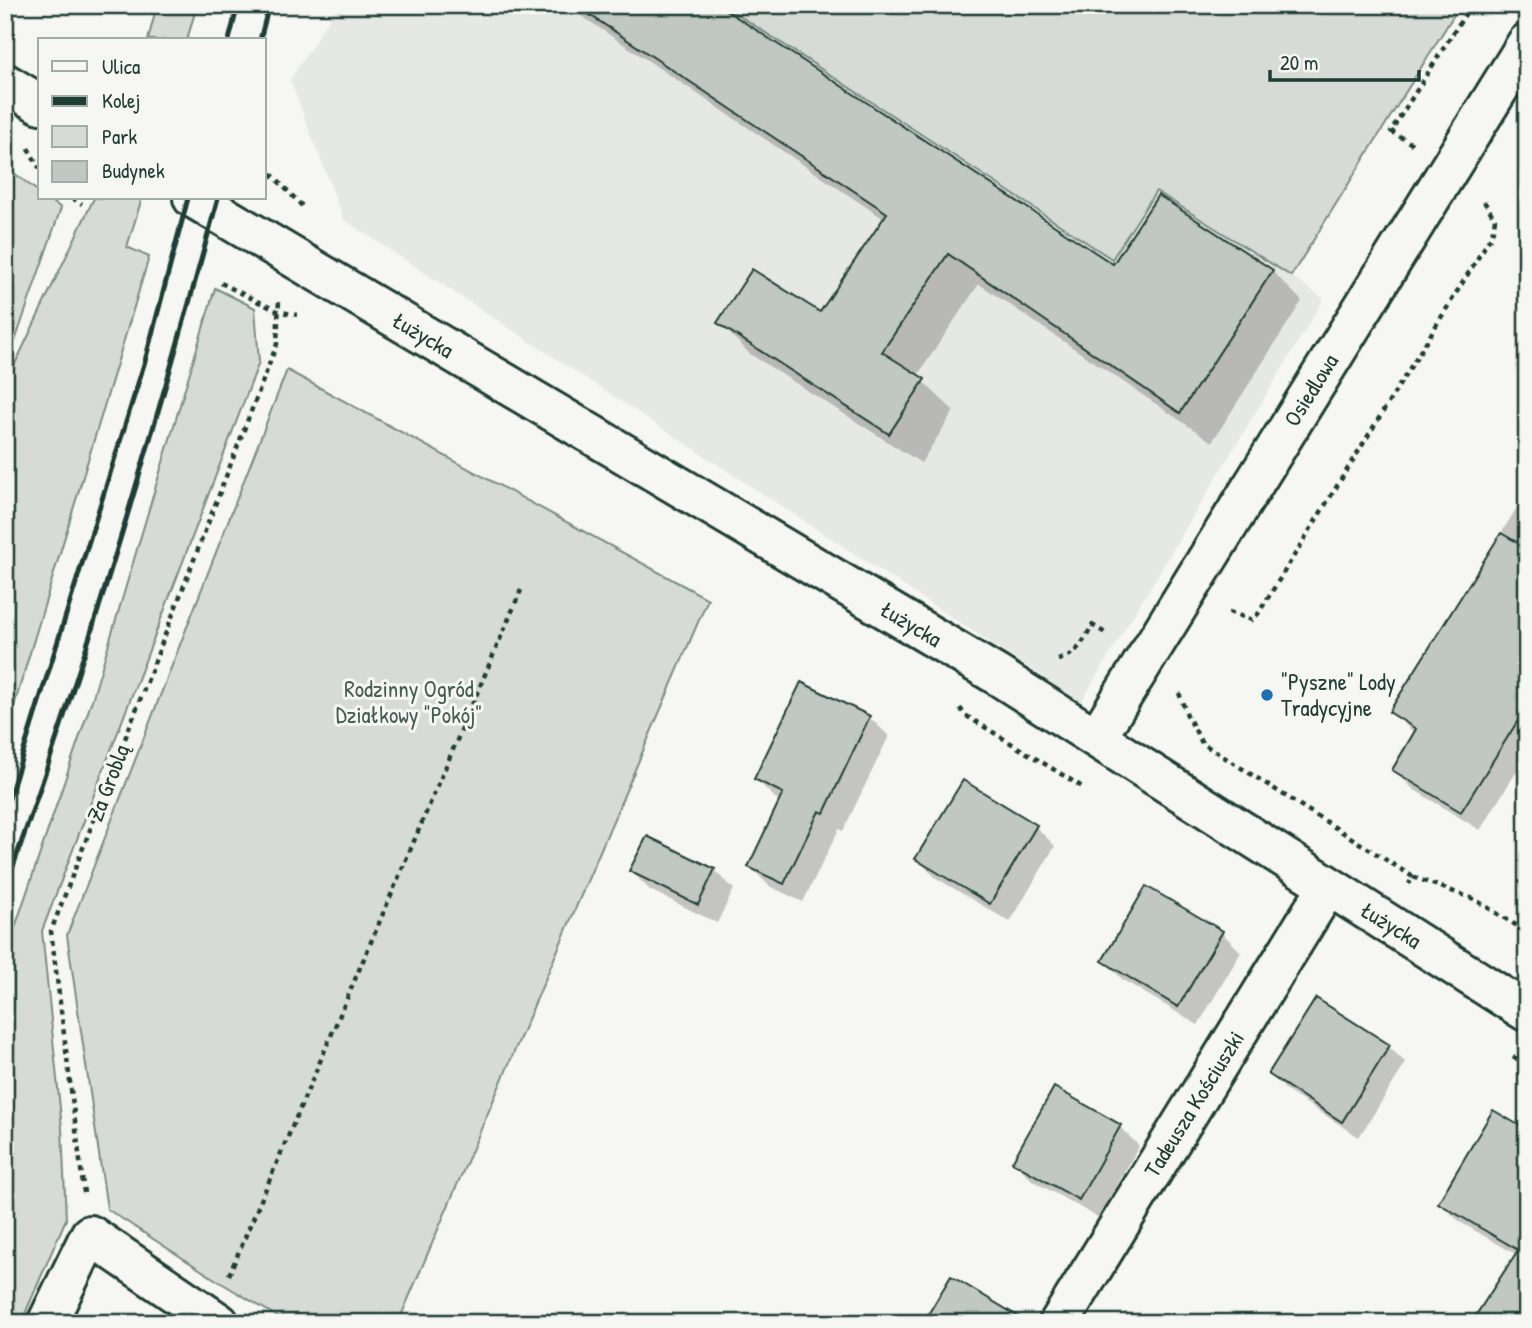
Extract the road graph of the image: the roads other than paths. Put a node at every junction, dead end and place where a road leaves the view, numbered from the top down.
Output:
1 (1522, 62) edge
2 (5, 83) edge
3 (38, 103) edge
4 (196, 200) edge
5 (1097, 737) junction
6 (1328, 886) junction
7 (1527, 1012) edge
8 (215, 1320) edge
9 (47, 1323) edge
10 (1059, 1323) edge

1 - 5 street, Osiedlowa
2 - 3 street
4 - 5 street, Łużycka
5 - 6 street, Łużycka
6 - 7 street, Łużycka
6 - 10 street, Tadeusza Kościuszki
8 - 9 street

